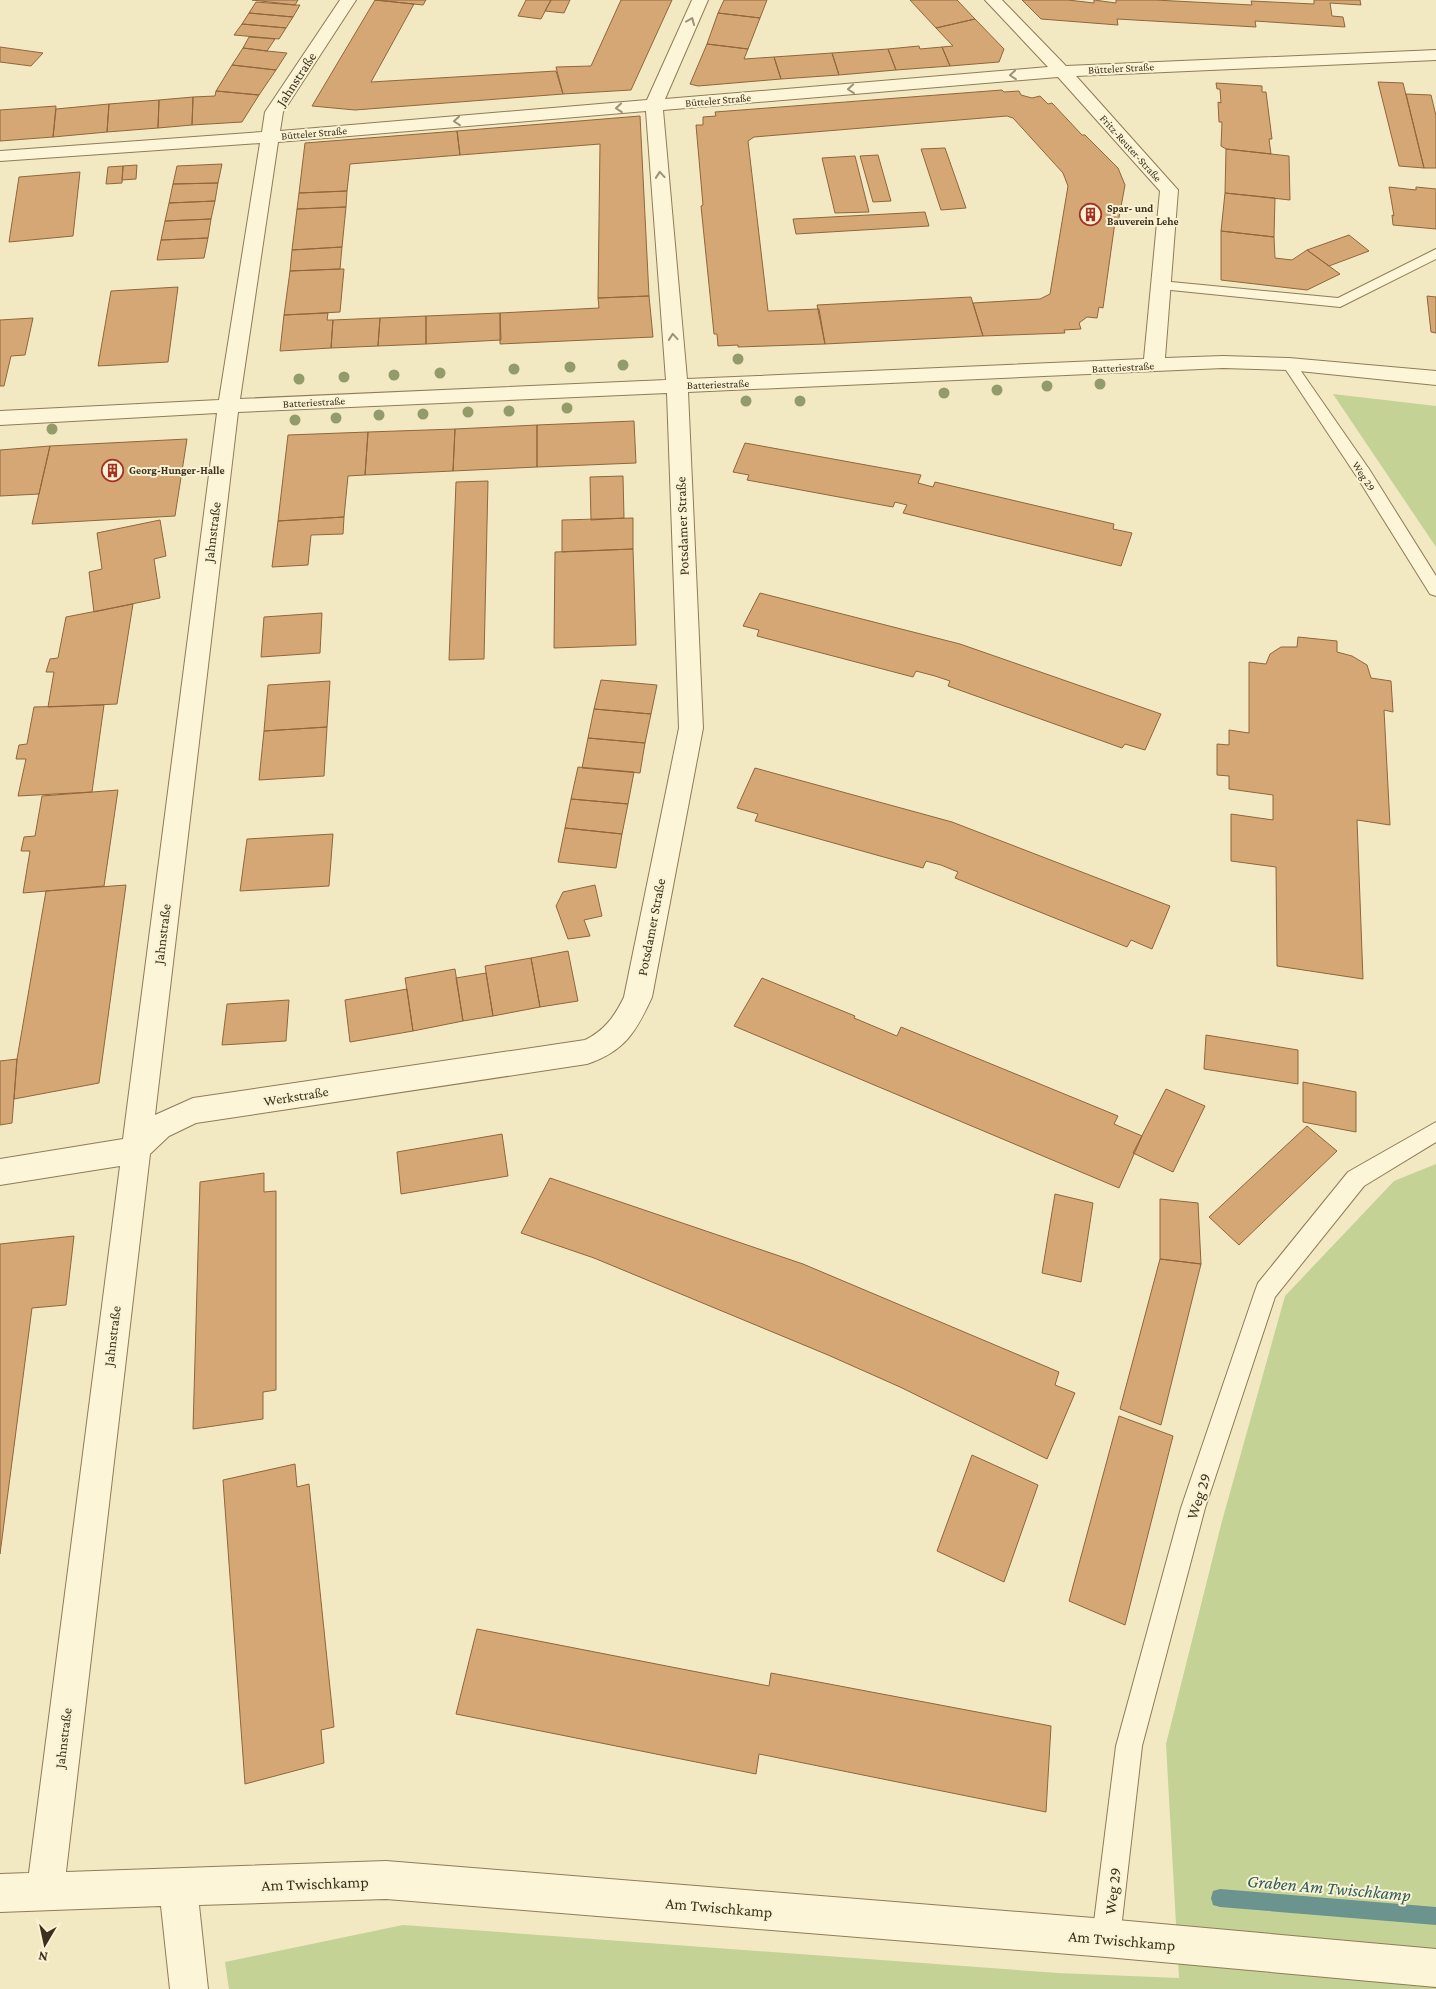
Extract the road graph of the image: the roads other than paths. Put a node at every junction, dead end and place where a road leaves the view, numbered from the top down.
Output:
1 (348, 0) edge
2 (700, 0) edge
3 (993, 0) edge
4 (1436, 55) edge
5 (1062, 71) junction
6 (654, 105) junction
7 (271, 137) junction
8 (0, 156) edge
9 (1436, 253) edge
10 (1161, 286) junction
11 (1289, 364) junction
12 (1154, 365) junction
13 (1436, 378) edge
14 (677, 386) junction
15 (228, 406) junction
16 (0, 418) edge
17 (1436, 590) edge
18 (604, 1046) joint
19 (1436, 1131) edge
20 (135, 1150) junction
21 (0, 1172) edge
22 (178, 1888) junction
23 (45, 1892) junction
24 (0, 1893) edge
25 (1106, 1938) junction
26 (1436, 1968) edge
27 (189, 1989) edge

1 - 7 street, Jahnstraße
6 -> 2 street, Potsdamer Straße
3 - 5 street, Fritz-Reuter-Straße
4 - 5 street, Bütteler Straße
5 -> 6 street, Bütteler Straße
5 - 10 street, Fritz-Reuter-Straße
6 -> 7 street, Bütteler Straße
14 -> 6 street, Potsdamer Straße
7 - 8 street, Bütteler Straße
7 - 15 street, Jahnstraße
9 - 10 lane
10 - 12 street, Fritz-Reuter-Straße
11 - 12 street, Batteriestraße
11 - 13 street, Batteriestraße
11 - 17 lane, Weg 29
12 - 14 street, Batteriestraße
14 - 15 street, Batteriestraße
14 - 18 street, Potsdamer Straße
15 - 16 street, Batteriestraße
15 - 20 street, Jahnstraße
18 - 20 street, Werkstraße
19 - 25 lane, Weg 29
20 - 21 street
20 - 23 street, Jahnstraße
22 - 23 street, Am Twischkamp
22 - 25 street, Am Twischkamp
22 - 27 street
23 - 24 street, Am Twischkamp
25 - 26 street, Am Twischkamp

